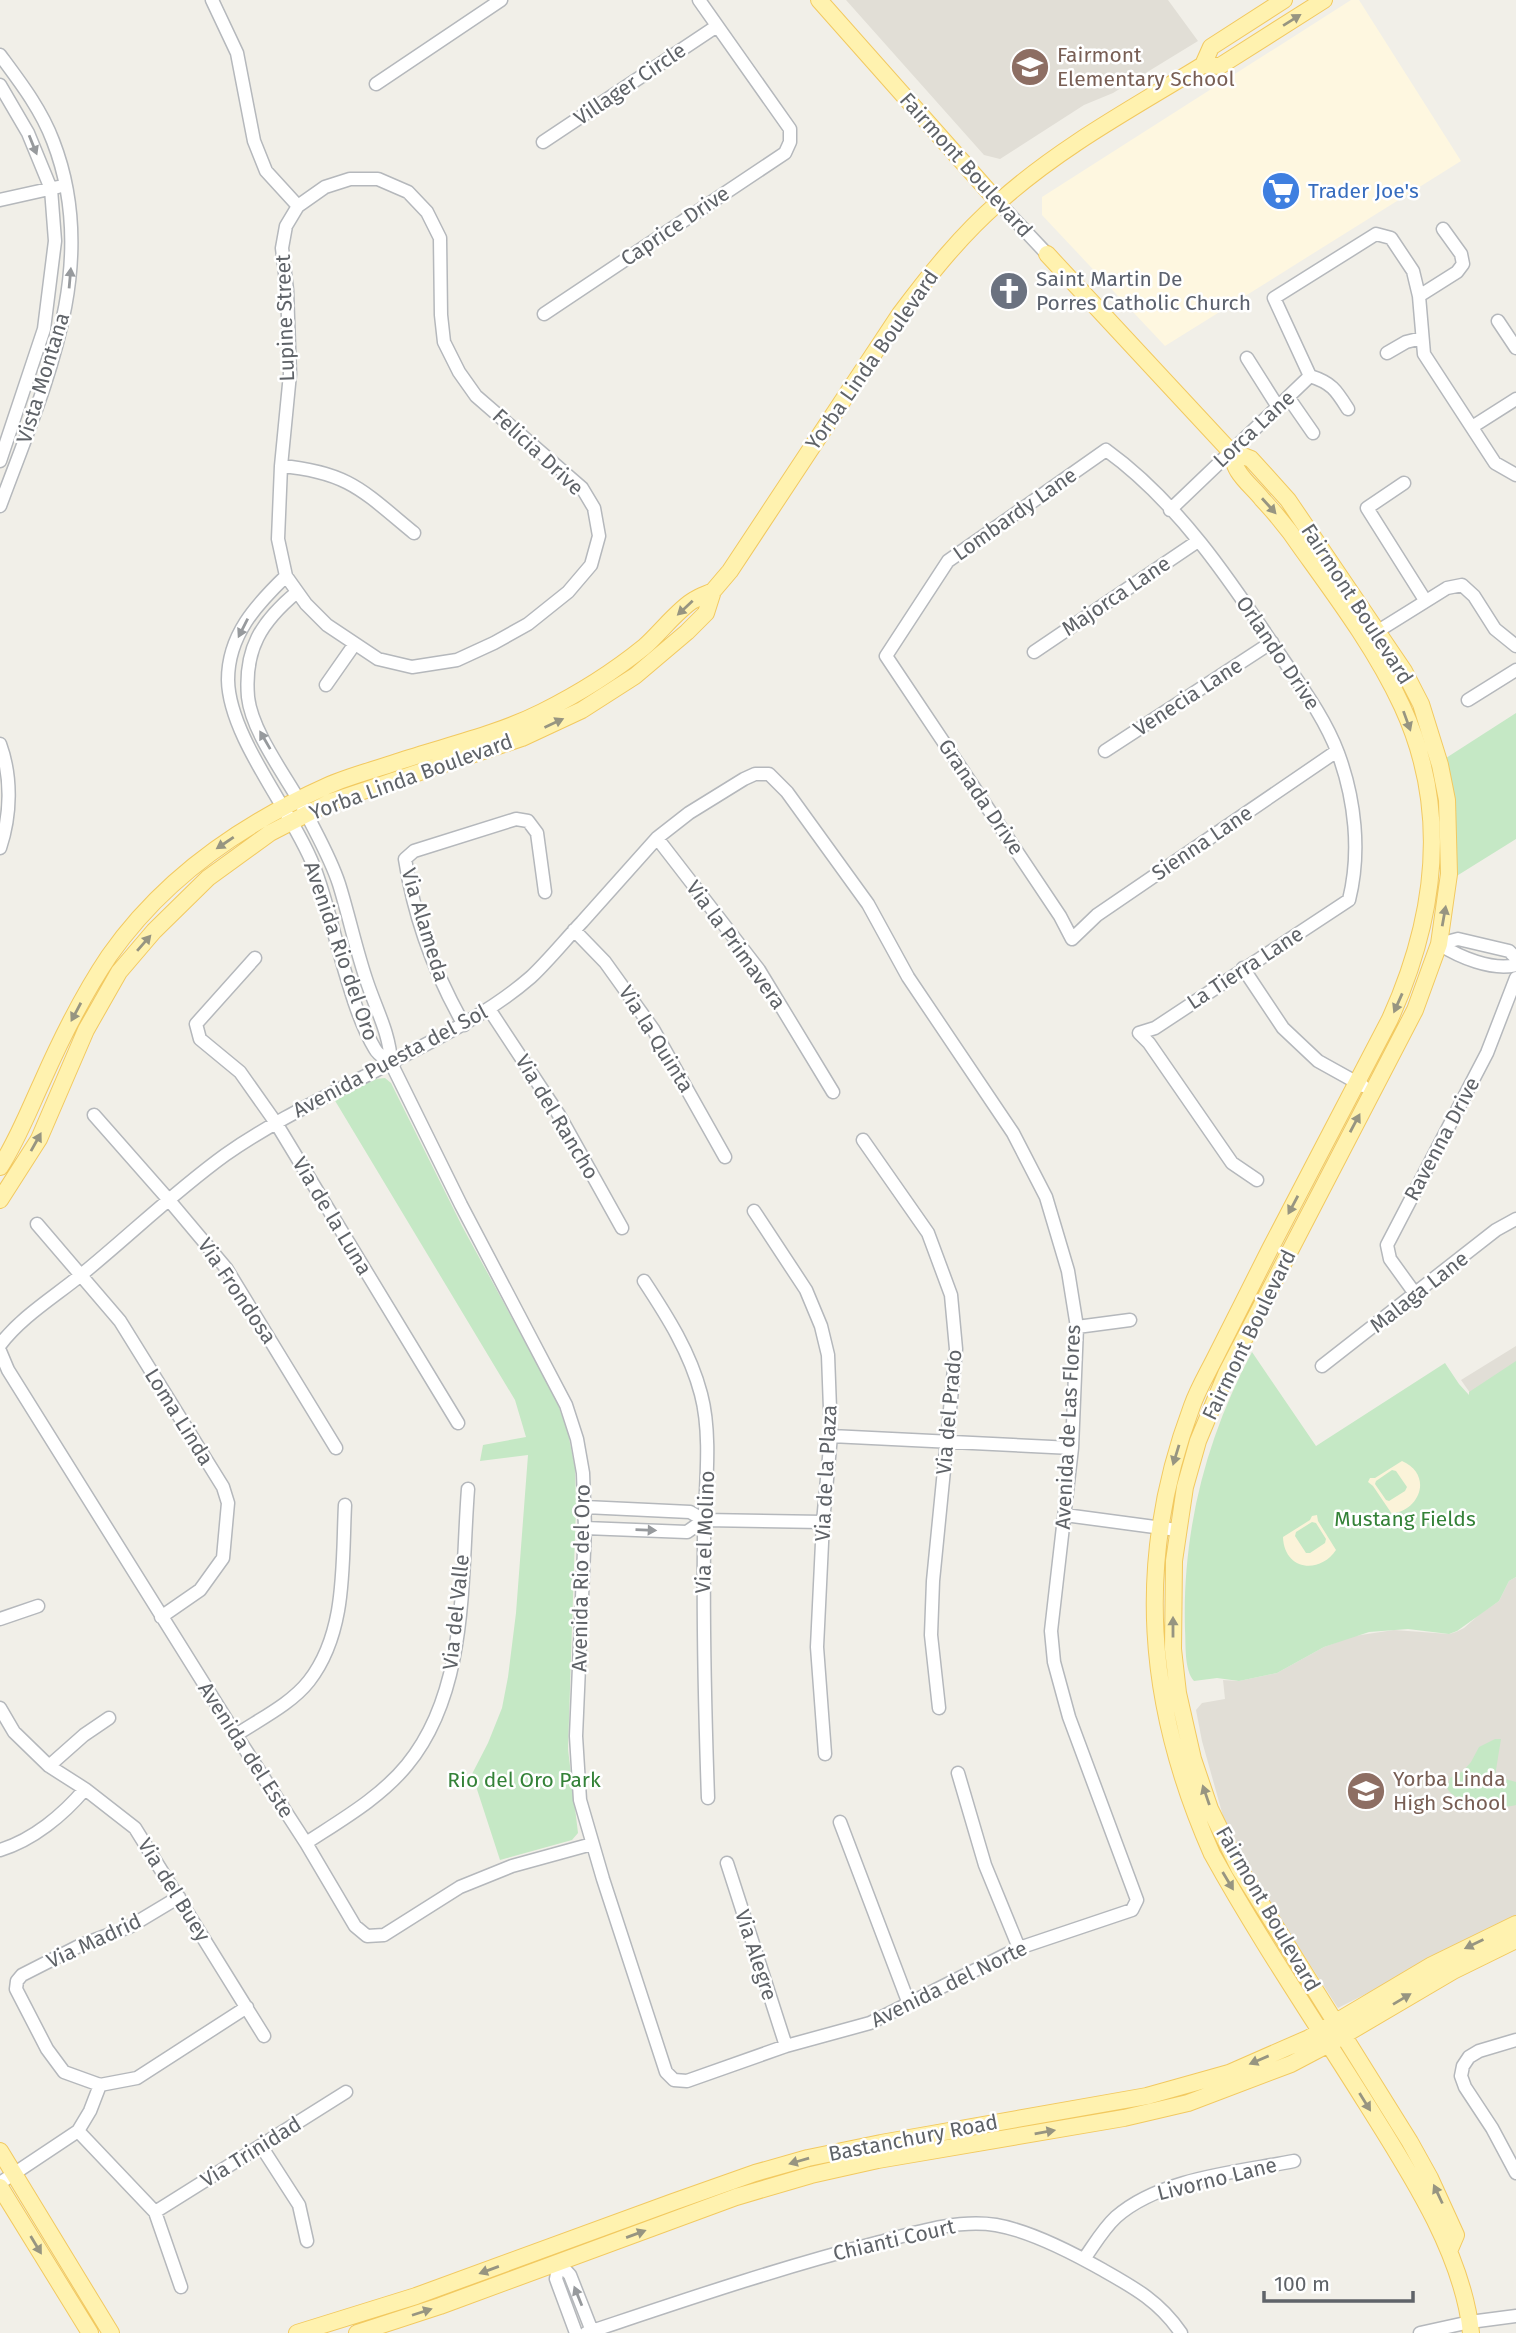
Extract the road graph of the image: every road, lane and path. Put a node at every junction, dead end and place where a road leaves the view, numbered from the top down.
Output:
1 (212, 0) edge
2 (500, 0) edge
3 (699, 0) edge
4 (819, 0) edge
5 (1284, 0) edge
6 (1324, 0) edge
7 (717, 26) junction
8 (0, 55) edge
9 (1203, 65) junction
10 (376, 84) dead end
11 (0, 85) edge
12 (543, 142) dead end
13 (66, 186) junction
14 (51, 189) junction
15 (0, 200) edge
16 (998, 202) junction
17 (298, 206) junction
18 (1443, 229) dead end
19 (1047, 254) joint
20 (1419, 296) junction
21 (544, 314) dead end
22 (1498, 321) dead end
23 (1422, 338) junction
24 (1516, 348) edge
25 (1387, 353) dead end
26 (1247, 358) dead end
27 (1310, 376) junction
28 (1288, 397) junction
29 (1516, 399) edge
30 (1278, 407) junction
31 (1349, 409) dead end
32 (1472, 427) junction
33 (1313, 433) dead end
34 (1106, 450) joint
35 (1230, 451) junction
36 (0, 461) edge
37 (281, 466) junction
38 (1516, 475) edge
39 (1404, 483) dead end
40 (0, 506) edge
41 (1170, 510) junction
42 (414, 533) dead end
43 (1198, 541) junction
44 (286, 576) junction
45 (297, 592) junction
46 (1425, 600) junction
47 (1378, 631) junction
48 (1363, 639) junction
49 (1272, 642) junction
50 (354, 645) junction
51 (1516, 646) edge
52 (1034, 652) dead end
53 (886, 656) joint
54 (1516, 670) edge
55 (326, 685) dead end
56 (1468, 700) dead end
57 (0, 744) edge
58 (1105, 751) dead end
59 (1337, 751) junction
60 (769, 774) joint
61 (302, 807) junction
62 (287, 814) junction
63 (657, 838) junction
64 (0, 848) edge
65 (545, 892) dead end
66 (1349, 900) joint
67 (575, 930) junction
68 (1072, 939) joint
69 (1421, 939) junction
70 (1439, 944) junction
71 (255, 958) dead end
72 (1516, 958) edge
73 (1516, 965) edge
74 (1243, 968) junction
75 (1516, 978) edge
76 (1512, 1003) edge
77 (489, 1009) junction
78 (464, 1025) junction
79 (391, 1063) junction
80 (1357, 1083) junction
81 (1372, 1091) junction
82 (832, 1092) dead end
83 (94, 1115) dead end
84 (276, 1123) junction
85 (863, 1140) dead end
86 (725, 1157) dead end
87 (0, 1167) edge
88 (1257, 1180) dead end
89 (168, 1199) junction
90 (0, 1200) edge
91 (754, 1211) dead end
92 (1516, 1219) edge
93 (37, 1224) dead end
94 (622, 1228) dead end
95 (82, 1274) junction
96 (643, 1281) dead end
97 (1416, 1295) junction
98 (1130, 1320) dead end
99 (1077, 1327) junction
100 (0, 1345) edge
101 (0, 1351) edge
102 (1322, 1367) dead end
103 (458, 1423) dead end
104 (831, 1436) junction
105 (948, 1441) junction
106 (336, 1448) dead end
107 (1072, 1448) junction
108 (468, 1489) dead end
109 (345, 1505) dead end
110 (584, 1507) junction
111 (1065, 1515) junction
112 (704, 1520) junction
113 (823, 1522) junction
114 (1160, 1527) junction
115 (585, 1528) junction
116 (1177, 1530) junction
117 (38, 1606) dead end
118 (161, 1617) junction
119 (0, 1619) edge
120 (1178, 1693) junction
121 (1161, 1695) junction
122 (939, 1708) dead end
123 (0, 1709) edge
124 (109, 1718) dead end
125 (236, 1735) junction
126 (825, 1754) dead end
127 (49, 1766) junction
128 (958, 1773) dead end
129 (85, 1789) junction
130 (708, 1798) dead end
131 (840, 1822) dead end
132 (306, 1843) junction
133 (592, 1844) junction
134 (0, 1850) edge
135 (727, 1863) dead end
136 (179, 1897) junction
137 (1137, 1900) joint
138 (1252, 1904) junction
139 (1516, 1924) edge
140 (1516, 1940) edge
141 (1019, 1948) junction
142 (909, 2004) junction
143 (247, 2007) junction
144 (1340, 2029) junction
145 (264, 2036) dead end
146 (1325, 2038) junction
147 (1516, 2040) edge
148 (786, 2046) junction
149 (674, 2080) joint
150 (100, 2085) junction
151 (346, 2092) dead end
152 (78, 2131) junction
153 (261, 2146) junction
154 (0, 2151) edge
155 (1294, 2161) dead end
156 (1516, 2173) edge
157 (4, 2181) edge
158 (155, 2212) junction
159 (307, 2241) dead end
160 (553, 2247) junction
161 (1450, 2249) junction
162 (1084, 2259) junction
163 (559, 2263) junction
164 (181, 2287) dead end
165 (1516, 2316) edge
166 (1470, 2327) edge
167 (589, 2332) edge
168 (90, 2333) edge
169 (111, 2333) edge
170 (297, 2333) edge
171 (357, 2333) edge
172 (576, 2333) edge
173 (1181, 2333) edge
174 (1420, 2333) edge

1 - 17 street
2 - 10 street
3 - 7 street
4 - 16 main road, Fairmont Boulevard
5 - 9 main road, Yorba Linda Boulevard
9 -> 6 main road, Yorba Linda Boulevard
7 - 12 street, Villager Circle
7 - 21 street, Caprice Drive
8 - 13 street, Vista Montana
9 - 16 main road, Yorba Linda Boulevard
11 -> 14 street, Vista Montana
13 - 14 street
40 -> 13 street, Vista Montana
14 - 15 street
14 - 36 street, Vista Montana
16 - 19 street, Fairmont Boulevard
16 - 61 main road, Yorba Linda Boulevard
17 - 37 street, Lupine Street
17 - 50 street, Felicia Drive
18 - 20 street
19 - 35 main road, Fairmont Boulevard
20 - 23 street
20 - 27 street, Lorca Lane
22 - 24 street
23 - 25 street
23 - 32 street
26 - 30 street
27 - 28 street, Lorca Lane
27 - 31 street
28 - 30 street, Lorca Lane
28 - 33 street
29 - 32 street
30 - 35 street, Lorca Lane
32 - 38 street
34 - 41 street, Orlando Drive
34 - 53 street, Lombardy Lane
35 - 41 street, Lorca Lane
35 - 47 main road, Fairmont Boulevard
35 -> 48 main road, Fairmont Boulevard
37 - 42 street
37 - 44 street, Lupine Street
39 - 46 street
41 - 43 street, Orlando Drive
43 - 49 street, Orlando Drive
43 - 52 street, Majorca Lane
44 - 45 street, Felicia Drive
44 -> 62 street, Avenida Rio del Oro
45 - 50 street, Felicia Drive
61 -> 45 street, Avenida Rio del Oro
46 - 47 street
46 - 51 street
47 - 48 main road
70 -> 47 main road, Fairmont Boulevard
48 -> 69 main road, Fairmont Boulevard
49 - 58 street, Venecia Lane
49 - 59 street, Orlando Drive
50 - 55 street
53 - 68 street, Granada Drive
54 - 56 street
57 - 64 street
59 - 66 street, Orlando Drive
59 - 68 street, Sienna Lane
60 - 63 street, Avenida Puesta del Sol
60 - 99 street, Avenida de Las Flores
61 - 62 main road, Yorba Linda Boulevard
61 - 79 street, Avenida Rio del Oro
62 - 79 street, Avenida Rio del Oro
62 -> 87 main road, Yorba Linda Boulevard
90 -> 62 main road, Yorba Linda Boulevard
63 - 67 street, Avenida Puesta del Sol
63 - 82 street, Via la Primavera
65 - 78 street, Via Alameda
66 - 74 street, La Tierra Lane
67 - 77 street, Avenida Puesta del Sol
67 - 86 street, Via la Quinta
69 - 70 main road
69 -> 80 main road, Fairmont Boulevard
70 - 72 street
70 - 73 street
70 - 81 main road, Fairmont Boulevard
71 - 84 street, Via de la Luna
74 - 80 street
74 - 88 street, La Tierra Lane
75 - 76 street, Ravenna Drive
76 - 97 street, Ravenna Drive
77 - 78 street, Avenida Puesta del Sol
77 - 94 street, Via del Rancho
78 - 79 street, Avenida Puesta del Sol
79 - 84 street, Avenida Puesta del Sol
79 - 110 street, Avenida Rio del Oro
80 - 81 street
80 -> 114 main road, Fairmont Boulevard
116 -> 81 main road, Fairmont Boulevard
83 - 89 street, Via Frondosa
84 - 89 street, Avenida Puesta del Sol
84 - 103 street, Via de la Luna
85 - 105 street, Via del Prado
89 - 95 street, Avenida Puesta del Sol
89 - 106 street, Via Frondosa
91 - 104 street, Via de la Plaza
92 - 97 street, Malaga Lane
93 - 95 street, Loma Linda
95 - 100 street, Avenida Puesta del Sol
95 - 118 street, Loma Linda
96 - 112 street, Via el Molino
97 - 102 street, Malaga Lane
98 - 99 street
99 - 107 street, Avenida de Las Flores
101 - 118 street, Avenida del Este
104 - 105 street
104 - 113 street, Via de la Plaza
105 - 107 street
105 - 122 street, Via del Prado
107 - 111 street, Avenida de Las Flores
108 - 132 street, Via del Valle
109 - 125 street
110 - 112 street
110 - 115 street, Avenida Rio del Oro
111 - 114 street
111 - 137 street, Avenida de Las Flores
112 - 113 street
115 -> 112 street
112 - 130 street, Via el Molino
113 - 126 street, Via de la Plaza
114 - 116 street
114 - 121 main road, Fairmont Boulevard
115 - 133 street, Avenida Rio del Oro
120 -> 116 main road, Fairmont Boulevard
117 - 119 street
118 - 125 street, Avenida del Este
120 - 121 main road
138 -> 120 main road, Fairmont Boulevard
121 -> 138 main road, Fairmont Boulevard
123 - 127 street, Via del Buey
124 - 127 street
125 - 132 street, Avenida del Este
127 - 129 street, Via del Buey
128 - 141 street
129 - 134 street
129 - 136 street, Via del Buey
131 - 142 street
132 - 133 street, Avenida del Este
133 - 149 street, Avenida Rio del Oro
135 - 148 street, Via Alegre
136 - 143 street, Via del Buey
136 - 150 street, Via Madrid
137 - 141 street, Avenida del Norte
138 - 144 main road, Fairmont Boulevard
138 - 146 main road, Fairmont Boulevard
139 -> 144 main road, Bastanchury Road
144 -> 140 main road, Bastanchury Road
141 - 142 street, Avenida del Norte
142 - 148 street, Avenida del Norte
143 - 145 street, Via del Buey
143 - 150 street
144 - 146 main road, Bastanchury Road
161 -> 144 main road, Fairmont Boulevard
146 -> 160 main road, Bastanchury Road
146 -> 161 main road, Fairmont Boulevard
163 -> 146 main road, Bastanchury Road
147 - 156 street
148 - 149 street, Avenida del Norte
150 - 152 street
151 - 153 street, Via Trinidad
152 - 157 street
152 - 158 street
153 - 158 street, Via Trinidad
153 - 159 street
154 - 157 main road
155 - 162 street, Livorno Lane
157 -> 168 main road
157 - 169 main road
158 - 164 street
160 - 163 main road
160 -> 170 main road, Bastanchury Road
161 - 166 main road, Fairmont Boulevard
162 - 167 street, Chianti Court
162 - 173 street, Chianti Court
167 -> 163 street
171 -> 163 main road, Bastanchury Road
163 - 172 street
165 - 166 street
166 - 174 street

